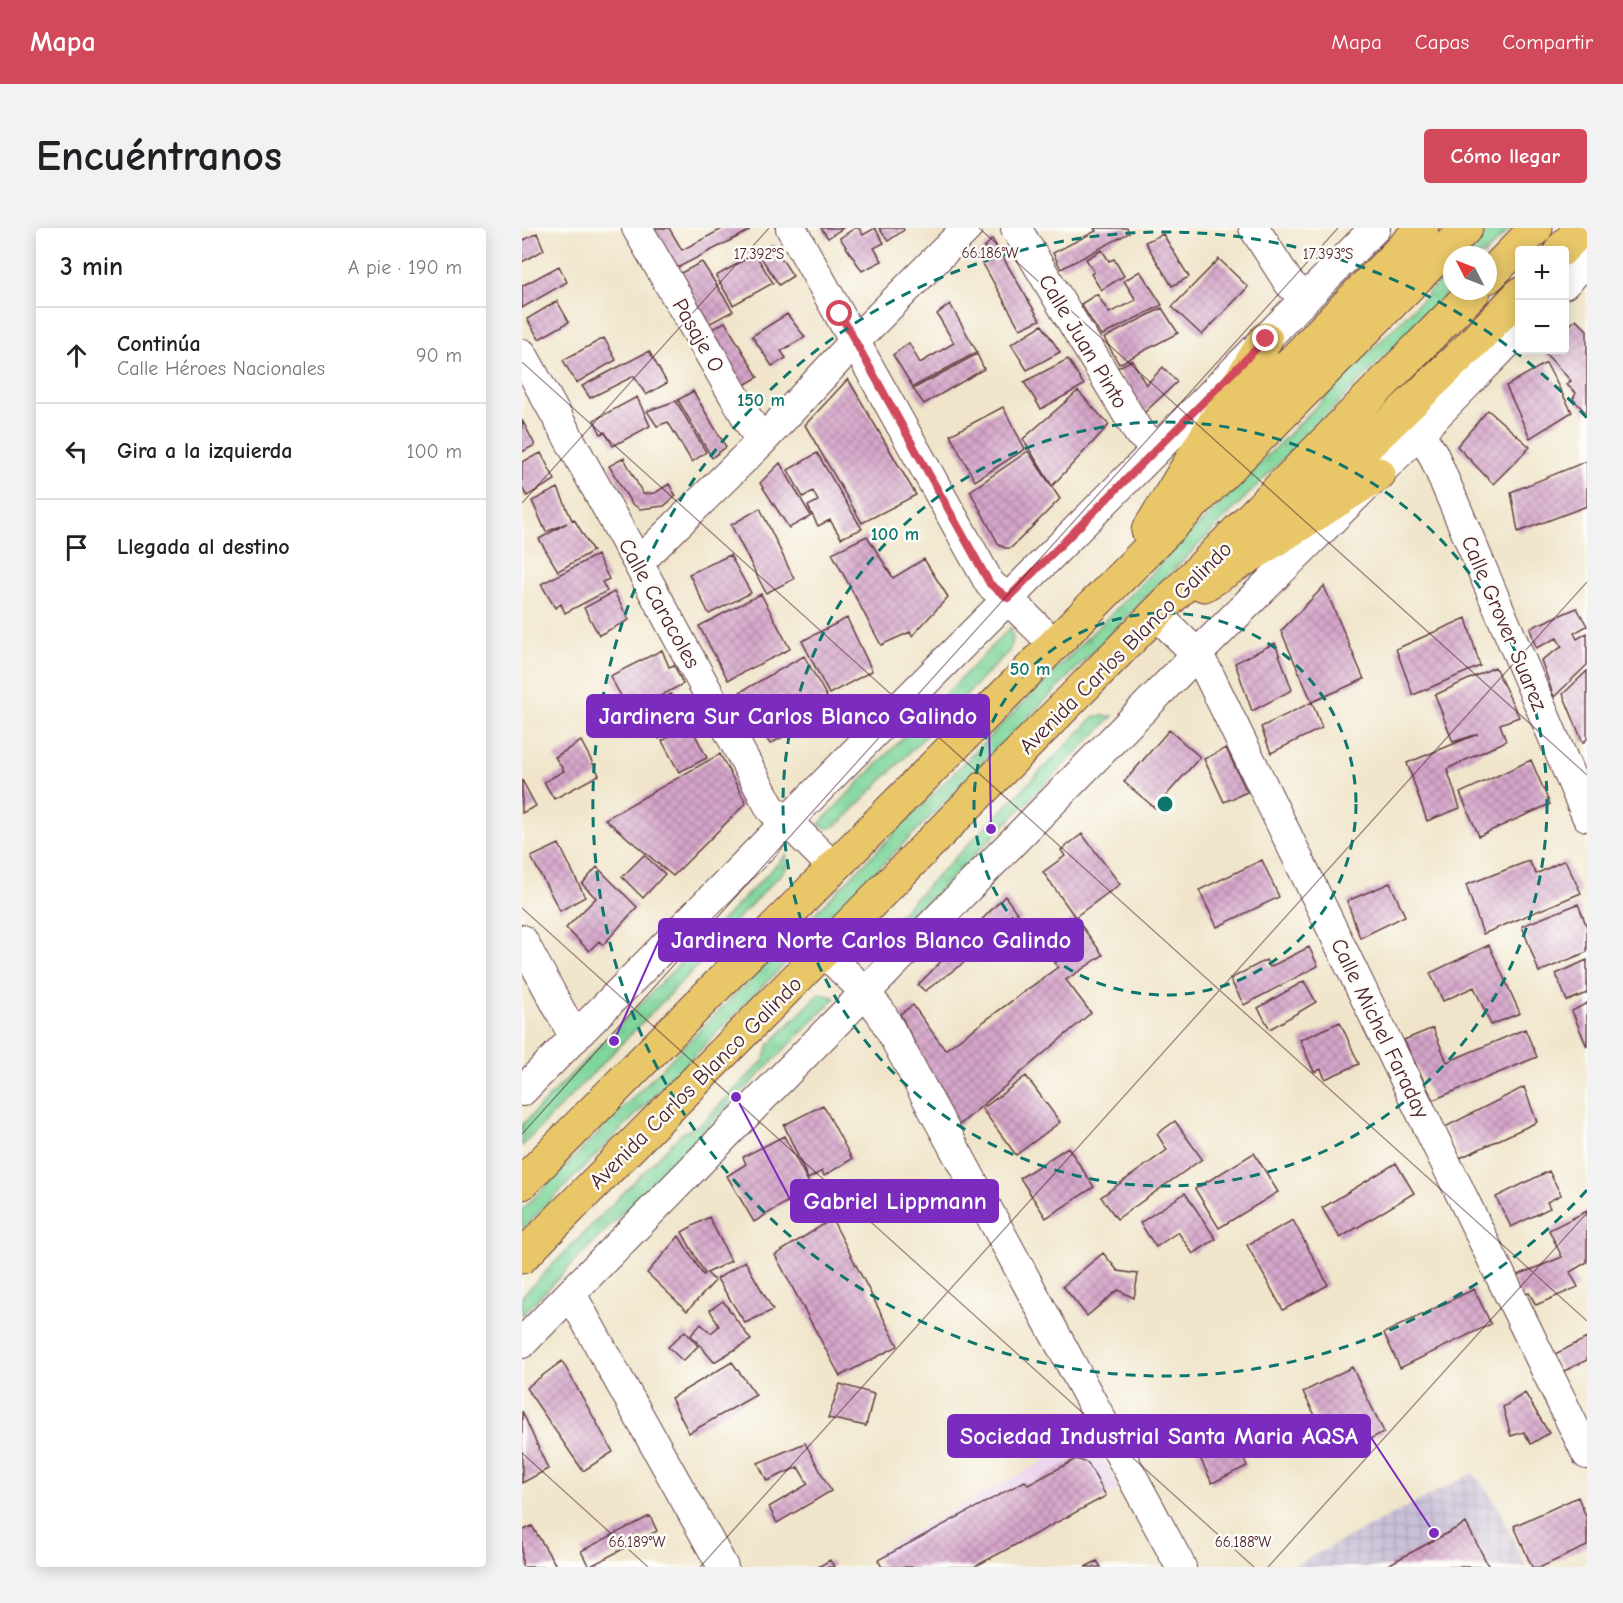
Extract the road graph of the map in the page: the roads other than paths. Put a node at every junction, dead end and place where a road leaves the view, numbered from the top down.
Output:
1 (637, 228) edge
2 (791, 228) edge
3 (967, 228) edge
4 (1016, 228) edge
5 (1254, 228) edge
6 (1375, 228) edge
7 (1422, 228) edge
8 (1466, 228) edge
9 (1536, 228) edge
10 (1582, 228) edge
11 (1565, 246) edge
12 (1587, 261) edge
13 (1497, 268) edge
14 (1569, 279) edge
15 (1305, 298) junction
16 (1515, 299) edge
17 (1465, 300) edge
18 (1515, 335) edge
19 (1266, 339) junction
20 (855, 341) junction
21 (522, 354) edge
22 (1419, 433) junction
23 (761, 442) junction
24 (1158, 448) junction
25 (1378, 474) junction
26 (638, 563) junction
27 (1119, 579) junction
28 (999, 591) junction
29 (1156, 615) junction
30 (1054, 644) junction
31 (1197, 654) junction
32 (1587, 816) edge
33 (787, 821) junction
34 (834, 868) junction
35 (522, 940) edge
36 (824, 952) junction
37 (865, 992) junction
38 (575, 1038) junction
39 (522, 1091) edge
40 (522, 1183) edge
41 (522, 1257) edge
42 (571, 1294) junction
43 (522, 1343) edge
44 (1587, 1454) edge
45 (723, 1567) edge
46 (1181, 1567) edge

1 - 23 street, Pasaje O
2 - 20 street
3 - 20 street
4 - 24 street, Calle Juan Pinto
5 - 15 street
6 - 15 street
7 - 27 highway
8 - 27 highway
9 - 13 highway
10 - 11 highway
12 - 14 street
15 - 19 street
16 - 29 highway
17 - 29 highway, Avenida Carlos Blanco Galindo
18 - 22 street
19 - 24 street
19 - 27 highway
20 - 23 street
20 - 28 street
21 - 26 street, Calle Caracoles
22 - 25 street
22 - 32 street, Calle Grover Suarez
23 - 26 street
24 - 28 street
25 - 29 highway
25 - 31 street
26 - 33 street, Calle Caracoles
27 - 30 highway
28 - 30 street
28 - 33 street
29 - 31 street, Calle Michel Faraday
29 - 36 highway, Avenida Carlos Blanco Galindo
30 - 34 highway
31 - 37 street
31 - 44 street, Calle Michel Faraday
33 - 34 street, Calle Caracoles
33 - 38 street
34 - 40 highway
35 - 38 street
36 - 37 street
36 - 41 highway, Avenida Carlos Blanco Galindo
37 - 42 street
37 - 46 street
38 - 39 street
42 - 43 street
42 - 45 street

